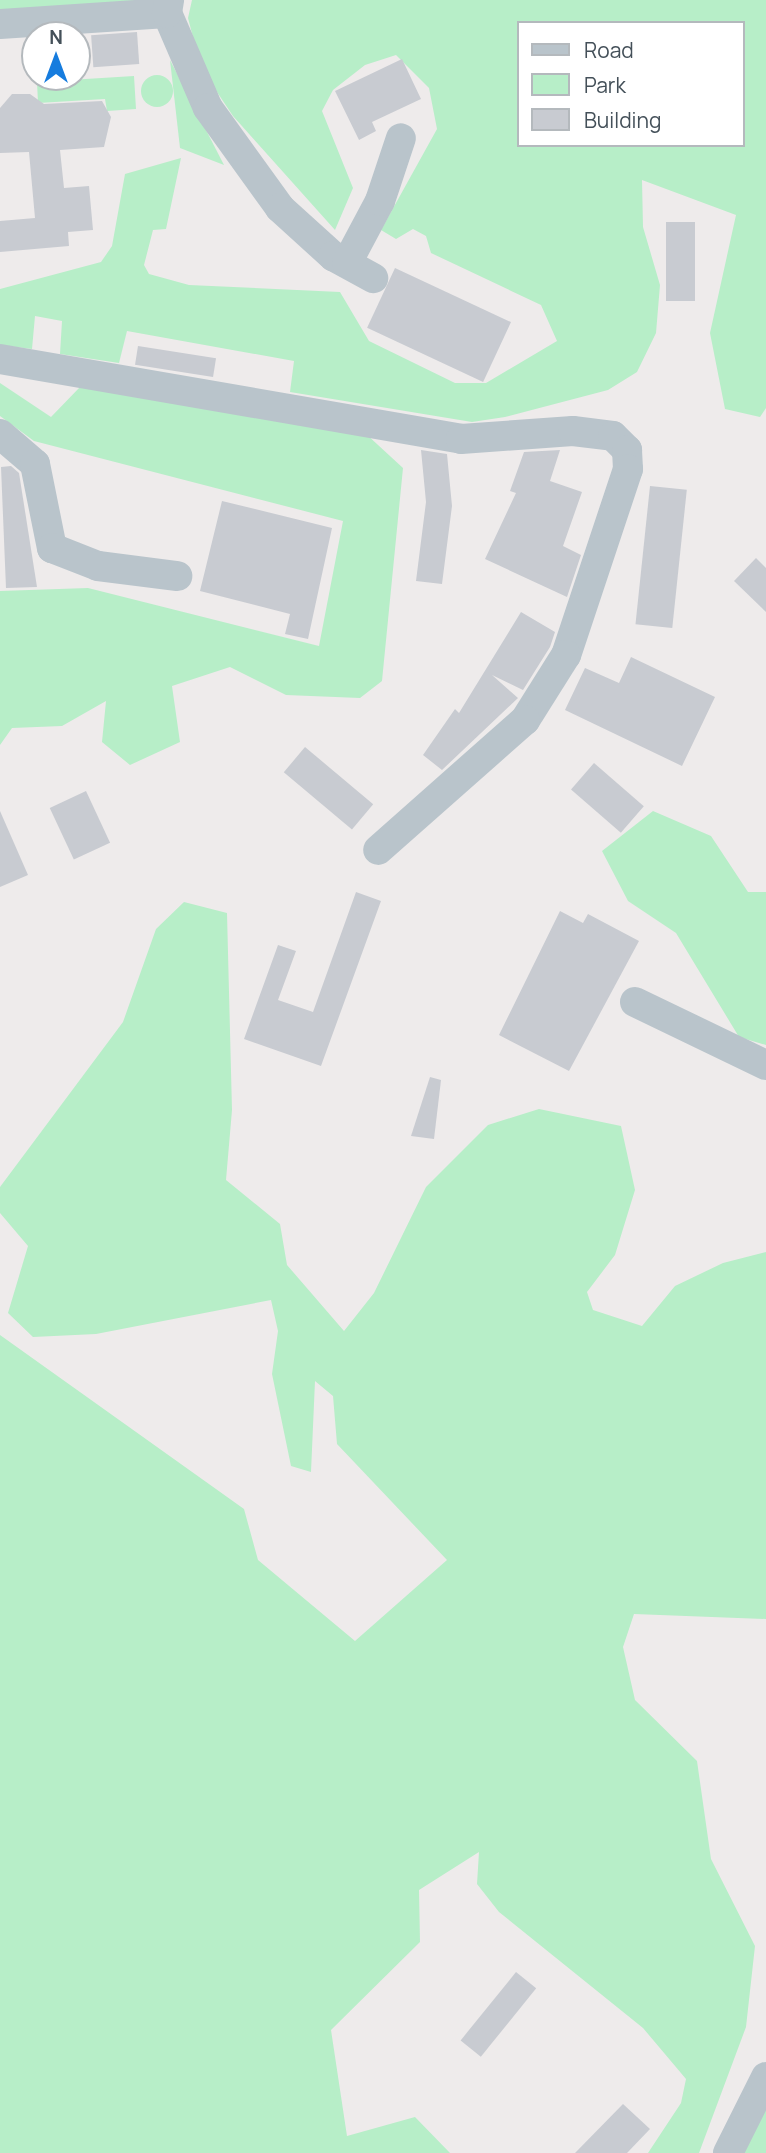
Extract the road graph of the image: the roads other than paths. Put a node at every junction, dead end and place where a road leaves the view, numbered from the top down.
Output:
1 (168, 6) edge
2 (0, 24) edge
3 (401, 138) dead end
4 (347, 263) junction
5 (373, 278) dead end
6 (0, 359) edge
7 (0, 434) edge
8 (177, 576) dead end
9 (378, 850) dead end
10 (635, 1002) dead end
11 (766, 1065) edge
12 (766, 2077) edge
13 (727, 2153) edge

1 - 2 street
1 - 4 street
3 - 4 street
4 - 5 street
6 - 9 street
7 - 8 street
10 - 11 street
12 - 13 street

